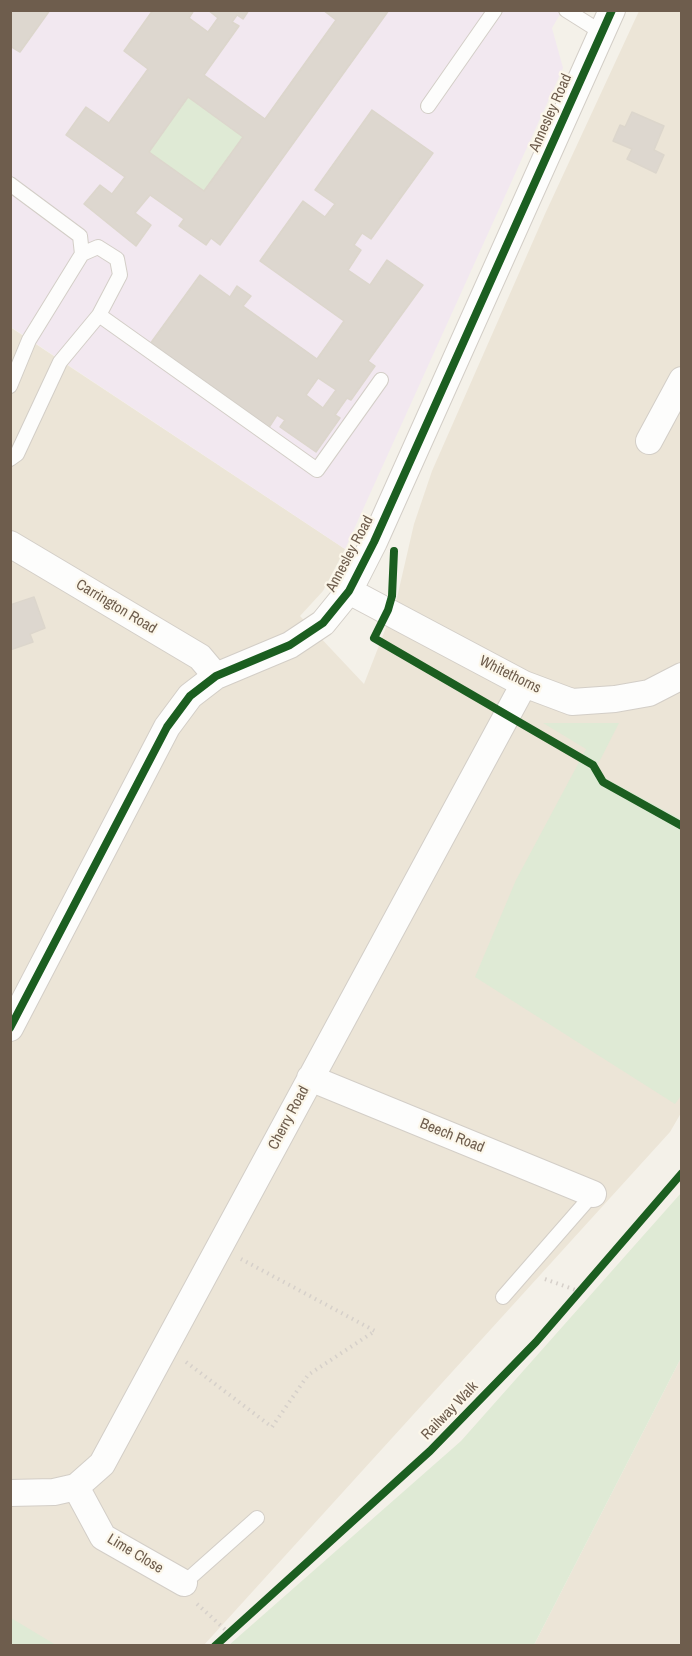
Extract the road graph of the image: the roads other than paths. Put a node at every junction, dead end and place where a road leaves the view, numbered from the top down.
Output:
1 (495, 10) edge
2 (566, 10) edge
3 (607, 21) edge
4 (428, 106) dead end
5 (10, 184) edge
6 (82, 254) junction
7 (99, 315) junction
8 (381, 380) dead end
9 (681, 380) edge
10 (10, 386) edge
11 (649, 441) dead end
12 (10, 459) edge
13 (10, 544) edge
14 (349, 591) junction
15 (216, 676) junction
16 (681, 676) edge
17 (524, 684) junction
18 (10, 1028) edge
19 (310, 1078) junction
20 (593, 1194) joint
21 (503, 1297) dead end
22 (76, 1487) junction
23 (10, 1493) edge
24 (257, 1518) dead end
25 (184, 1583) joint

1 - 4 lane
2 - 3 lane
3 - 14 street, Annesley Road
5 - 6 lane
6 - 7 lane
6 - 10 lane
7 - 8 lane
7 - 12 lane
9 - 11 street
13 - 15 street, Carrington Road
14 - 15 street, Annesley Road
14 - 17 street, Whitethorns
15 - 18 street, Annesley Road
16 - 17 street, Whitethorns
17 - 19 street, Cherry Road
19 - 20 street, Beech Road
19 - 22 street, Cherry Road
20 - 21 lane
22 - 23 street
22 - 25 street, Lime Close
24 - 25 lane

